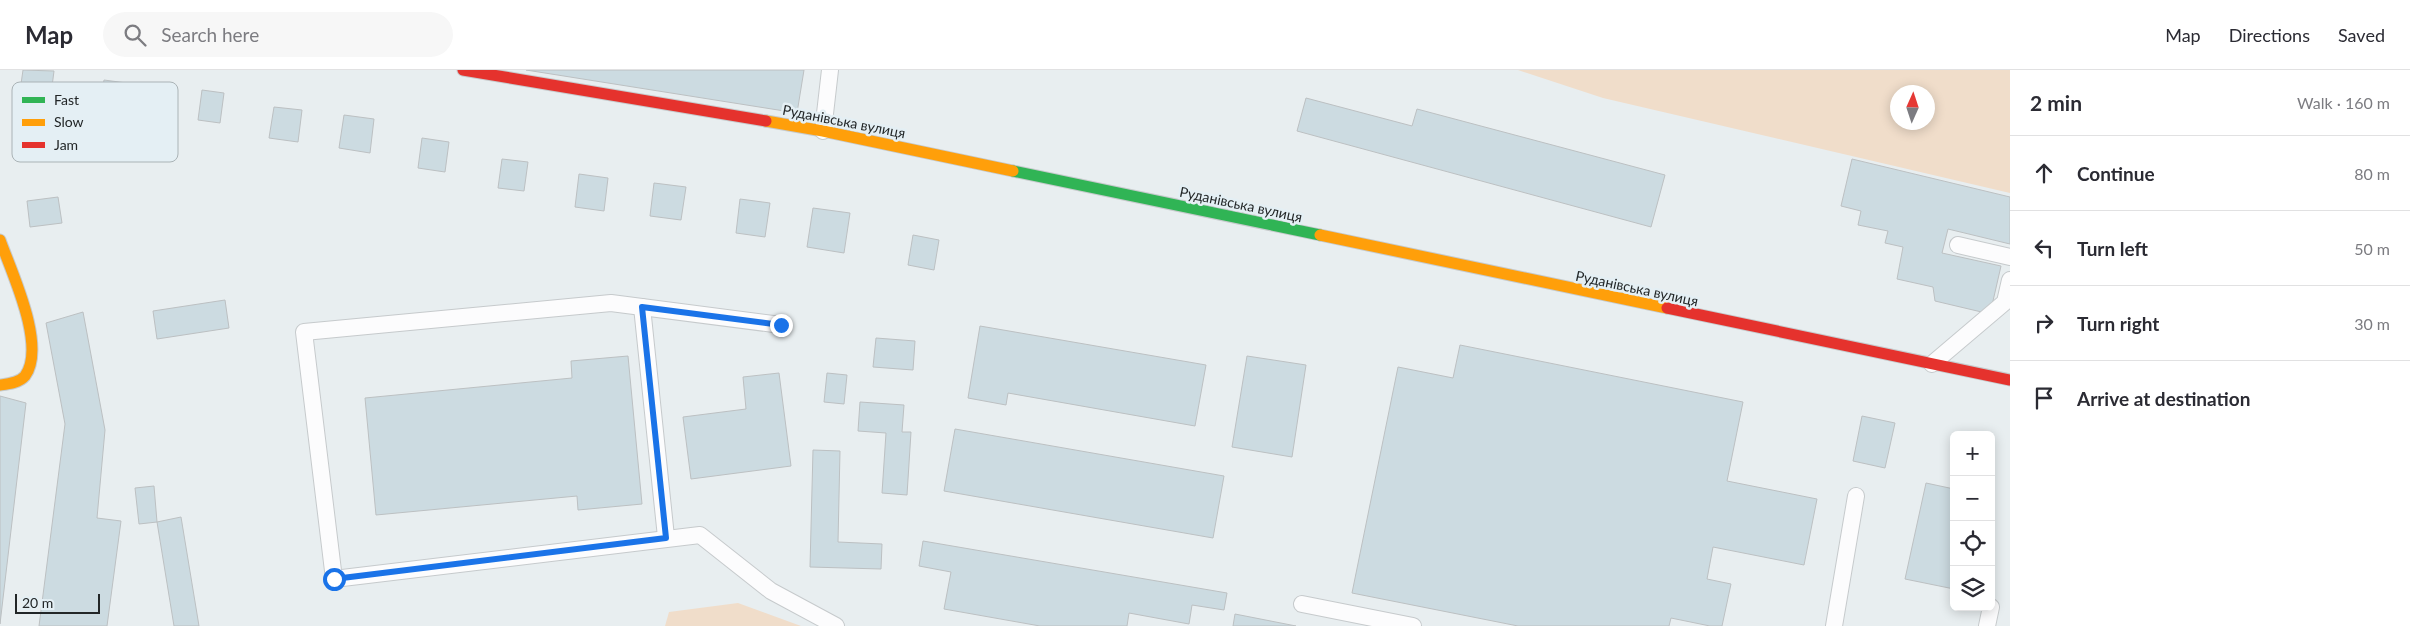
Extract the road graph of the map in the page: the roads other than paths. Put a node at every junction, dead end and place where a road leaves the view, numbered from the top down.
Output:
1 (463, 70) edge
2 (830, 70) edge
3 (823, 131) junction
4 (0, 240) edge
5 (1958, 244) dead end
6 (2010, 257) edge
7 (2010, 280) edge
8 (642, 307) junction
9 (781, 325) dead end
10 (1932, 364) junction
11 (2010, 380) edge
12 (0, 385) edge
13 (1856, 496) dead end
14 (666, 538) junction
15 (1302, 604) dead end
16 (1990, 611) edge
17 (836, 626) edge
18 (1413, 626) edge
19 (1834, 626) edge
20 (1987, 626) edge

1 - 3 street, Руданівська вулиця
2 - 3 lane
3 - 10 street, Руданівська вулиця
4 - 12 street
5 - 6 lane
7 - 10 lane
8 - 9 lane
8 - 14 lane
8 - 14 lane
10 - 11 street, Руданівська вулиця
13 - 19 lane
14 - 17 lane
15 - 18 lane
16 - 20 lane

